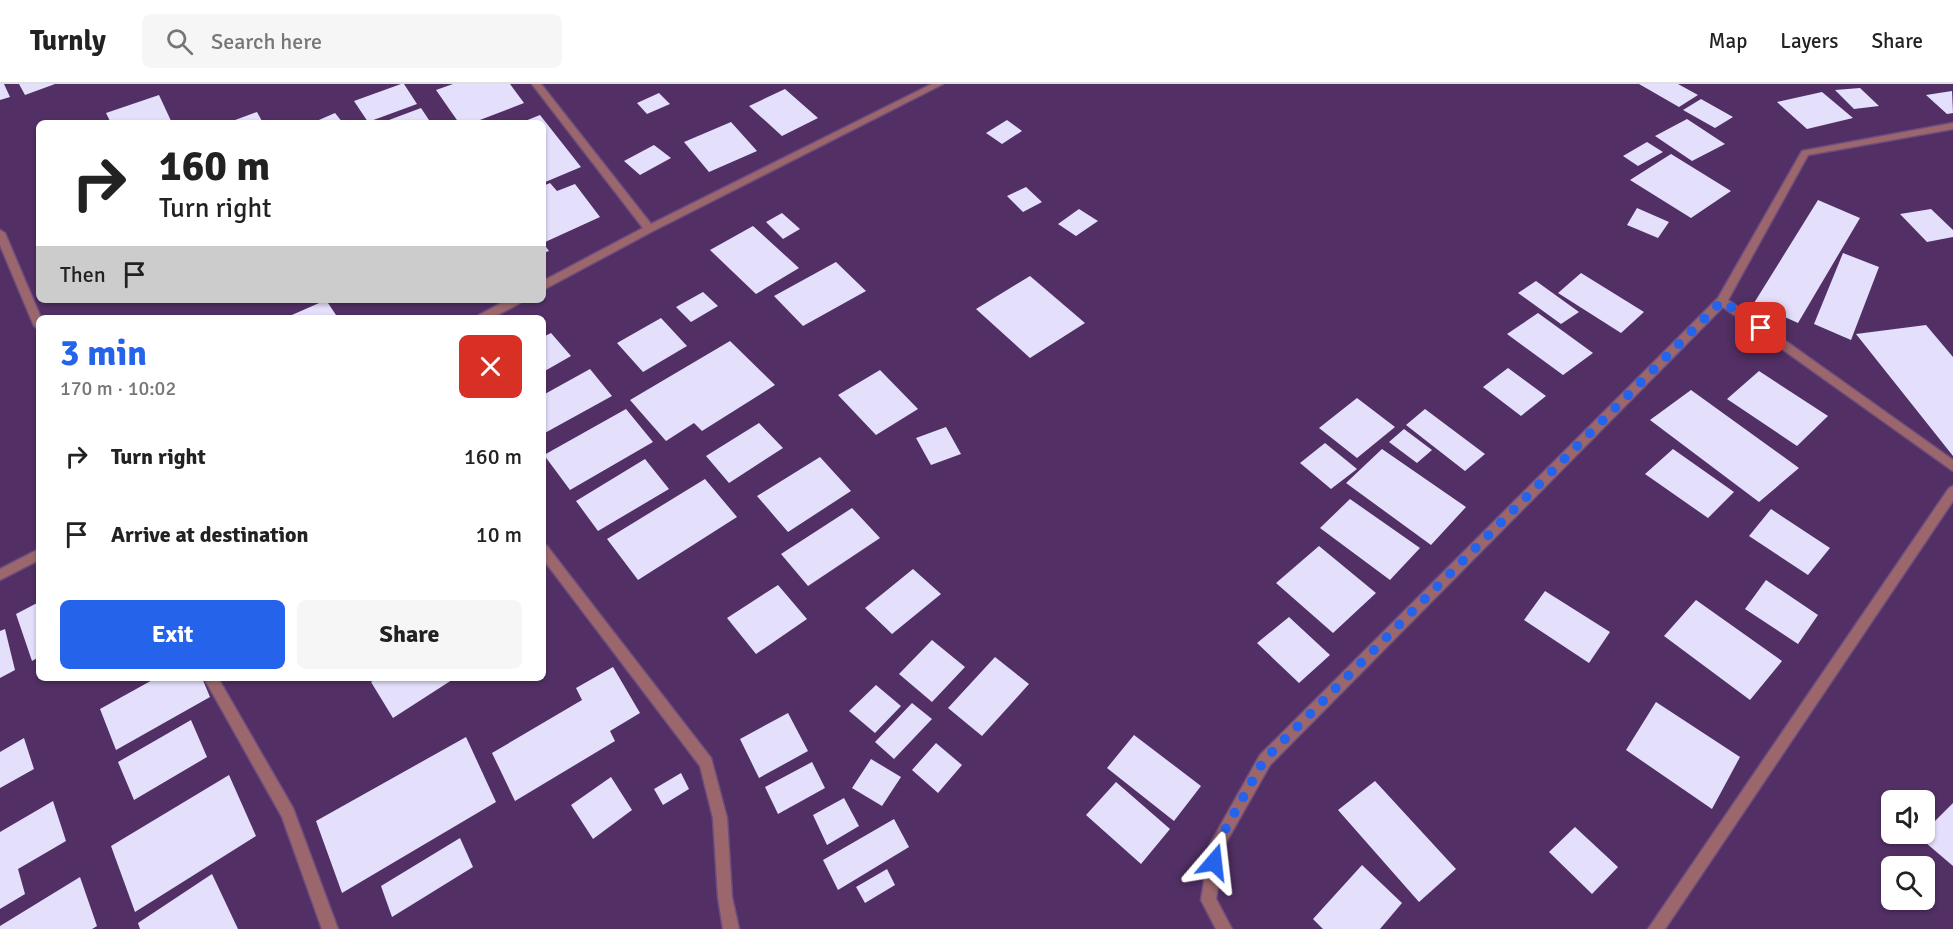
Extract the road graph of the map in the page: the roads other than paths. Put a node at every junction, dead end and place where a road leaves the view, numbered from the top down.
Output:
1 (536, 84) edge
2 (939, 84) edge
3 (1953, 126) edge
4 (649, 230) junction
5 (0, 232) edge
6 (546, 284) edge
7 (1722, 301) junction
8 (510, 303) edge
9 (488, 315) edge
10 (36, 319) edge
11 (1953, 466) edge
12 (1953, 491) edge
13 (546, 554) edge
14 (36, 556) edge
15 (0, 575) edge
16 (213, 681) edge
17 (330, 929) edge
18 (731, 929) edge
19 (1224, 929) edge
20 (1656, 929) edge

1 - 4 street
2 - 4 street
3 - 7 street
4 - 6 street
5 - 10 street
7 - 11 street
7 - 19 street
8 - 9 street
12 - 20 street
13 - 18 street
14 - 15 street
16 - 17 street

